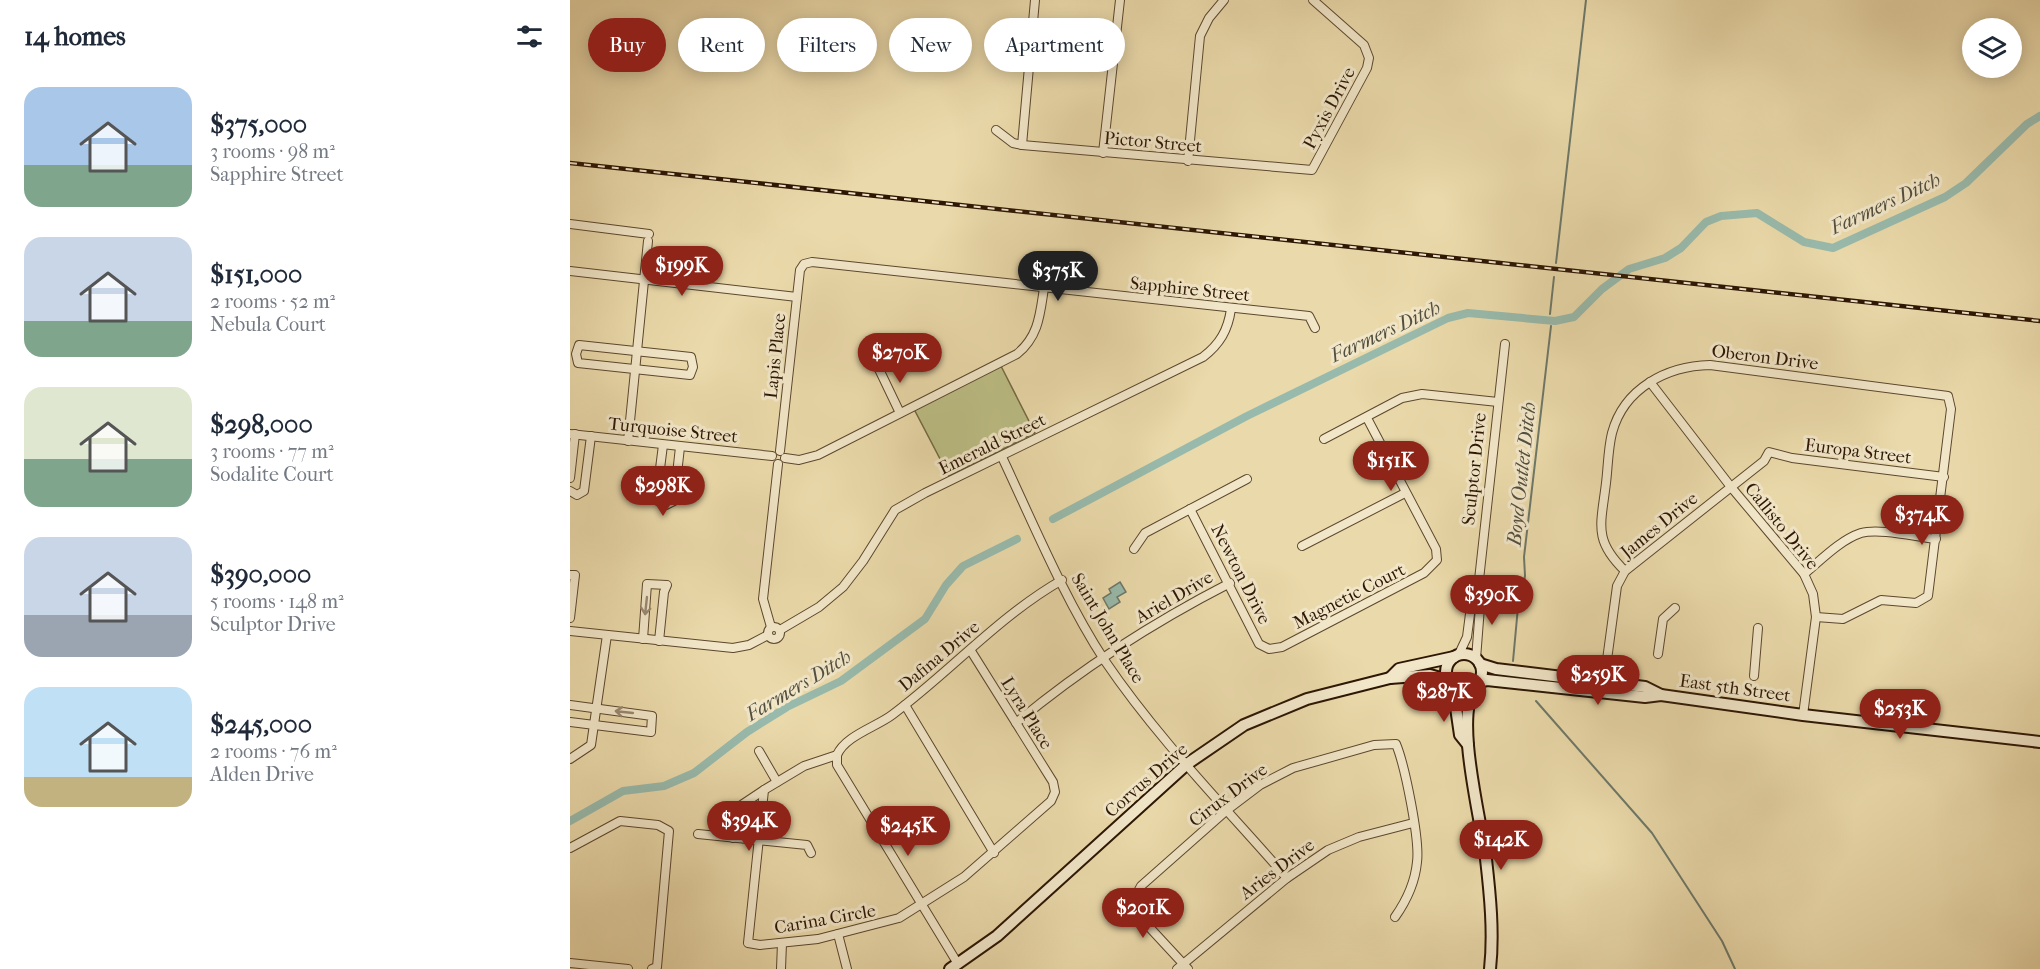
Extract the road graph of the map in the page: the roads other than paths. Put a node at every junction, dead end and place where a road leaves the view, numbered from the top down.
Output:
1 (1035, 0) edge
2 (1120, 0) edge
3 (1224, 0) edge
4 (1313, 0) edge
5 (996, 130) dead end
6 (1022, 145) junction
7 (1103, 153) junction
8 (1188, 161) junction
9 (1312, 170) joint
10 (570, 224) edge
11 (804, 264) joint
12 (570, 272) edge
13 (644, 280) junction
14 (1044, 288) junction
15 (797, 297) junction
16 (1231, 309) junction
17 (1315, 328) dead end
18 (1505, 344) dead end
19 (638, 352) junction
20 (878, 365) dead end
21 (635, 369) junction
22 (1650, 382) junction
23 (1498, 402) junction
24 (900, 413) junction
25 (1367, 418) junction
26 (573, 434) edge
27 (591, 436) junction
28 (1324, 439) dead end
29 (628, 441) junction
30 (663, 445) junction
31 (680, 447) junction
32 (1769, 452) joint
33 (1002, 457) junction
34 (779, 458) junction
35 (1944, 477) junction
36 (570, 478) edge
37 (1247, 479) dead end
38 (1731, 487) junction
39 (570, 491) edge
40 (1406, 493) junction
41 (1190, 509) junction
42 (1936, 539) junction
43 (1302, 546) dead end
44 (1134, 549) dead end
45 (1625, 572) junction
46 (1804, 574) junction
47 (570, 575) edge
48 (1062, 580) junction
49 (1230, 583) junction
50 (1477, 598) junction
51 (1675, 608) dead end
52 (1816, 617) junction
53 (570, 618) edge
54 (776, 628) junction
55 (1758, 628) dead end
56 (570, 631) edge
57 (607, 635) junction
58 (643, 639) junction
59 (659, 641) junction
60 (1269, 649) joint
61 (971, 651) junction
62 (1659, 654) dead end
63 (1456, 656) junction
64 (1104, 658) junction
65 (1478, 661) junction
66 (1754, 676) dead end
67 (1390, 678) junction
68 (1536, 679) junction
69 (1604, 682) junction
70 (1450, 684) junction
71 (1478, 684) junction
72 (1662, 695) junction
73 (570, 705) edge
74 (904, 705) junction
75 (597, 709) junction
76 (1803, 715) junction
77 (570, 722) edge
78 (1016, 723) junction
79 (596, 725) junction
80 (2040, 742) edge
81 (1468, 745) junction
82 (759, 751) dead end
83 (837, 755) junction
84 (570, 759) edge
85 (1187, 764) junction
86 (777, 782) junction
87 (764, 790) junction
88 (1055, 792) joint
89 (1227, 810) junction
90 (1413, 823) junction
91 (698, 834) dead end
92 (733, 838) junction
93 (759, 841) junction
94 (570, 848) edge
95 (811, 853) dead end
96 (994, 853) junction
97 (1287, 878) junction
98 (922, 905) junction
99 (1395, 917) dead end
100 (838, 934) junction
101 (782, 943) junction
102 (574, 965) edge
103 (1179, 966) edge
104 (956, 967) edge
105 (628, 969) edge
106 (652, 969) edge
107 (781, 969) edge
108 (847, 969) edge
109 (1188, 969) edge
110 (1490, 969) edge

1 - 6 street
2 - 7 street
3 - 8 street
4 - 9 street, Pyxis Drive
5 - 6 street, Pictor Street
6 - 7 street, Pictor Street
7 - 8 street, Pictor Street
8 - 9 street, Pictor Street
10 - 13 street
11 - 14 street, Sapphire Street
11 - 15 street, Lapis Place
12 - 13 street
13 - 15 street
13 - 19 street
14 - 16 street, Sapphire Street
14 - 24 street, Turquoise Street
15 - 34 street, Lapis Place
16 - 17 street, Sapphire Street
16 - 33 street, Emerald Street
18 - 23 street, Sculptor Drive
19 - 21 street
19 - 21 street
19 - 21 street
20 - 24 street
21 - 29 street
22 - 35 street, Oberon Drive
22 - 38 street, Callisto Drive
22 - 45 street, Oberon Drive
23 - 25 street
23 - 50 street, Sculptor Drive
24 - 34 street, Turquoise Street
25 - 28 street
25 - 40 street
26 - 27 street, Turquoise Street
26 - 36 street
27 - 29 street, Turquoise Street
27 - 39 street
29 - 30 street, Turquoise Street
30 - 31 street, Turquoise Street
30 - 31 street
31 - 34 street, Turquoise Street
32 - 35 street, Europa Street
32 - 38 street, James Drive
33 - 48 street, Saint John Place
33 - 54 street, Emerald Street
34 - 54 street, Lapis Place
35 - 42 street
37 - 41 street
38 - 45 street, James Drive
38 - 46 street, Callisto Drive
40 - 43 street
40 - 60 street, Magnetic Court
41 - 44 street
41 - 49 street, Newton Drive
42 - 46 street
42 - 52 street
45 - 69 street, James Drive
46 - 52 street, Callisto Drive
47 - 53 street
48 - 61 street, Dafina Drive
48 - 64 street, Saint John Place
49 - 60 street, Newton Drive
49 - 64 street, Ariel Drive
50 - 63 street, Sculptor Drive
50 - 65 street, Sculptor Drive
51 - 62 street
52 - 76 street, Callisto Drive
54 - 59 street, Emerald Street
55 - 66 street
56 - 57 street
57 - 58 street
57 - 75 street
58 - 59 street
59 -> 58 street
61 - 74 street, Dafina Drive
61 - 78 street, Lyra Place
63 - 65 street
63 - 67 street, Corvus Drive
63 - 70 street
64 - 78 street, Ariel Drive
64 - 85 street, Saint John Place
65 - 68 street, East 5th Street
65 - 71 street
67 - 70 street, Corvus Drive
67 - 85 street, Corvus Drive
68 - 69 street, East 5th Street
68 - 71 street, East 5th Street
68 - 72 street, East 5th Street
69 - 72 street, East 5th Street
70 - 71 street
70 - 81 street
71 - 81 street
72 - 76 street, East 5th Street
73 - 75 street
74 - 83 street, Dafina Drive
74 - 96 street
75 - 79 street
79 -> 75 street
76 - 80 street, East 5th Street
77 - 79 street
78 - 88 street, Lyra Place
79 - 84 street
81 - 110 street
82 - 86 street
83 - 86 street
83 - 98 street
85 - 89 street, Saint John Place
85 - 104 street, Corvus Drive
86 - 87 street
87 - 92 street
87 - 93 street, Carina Circle
88 - 96 street, Carina Circle
89 - 90 street, Cirux Drive
89 - 97 street, Saint John Place
89 - 103 street, Cirux Drive
90 - 97 street, Aries Drive
90 - 99 street
91 - 92 street
92 - 93 street
93 - 95 street
93 - 101 street, Carina Circle
94 - 106 street
96 - 98 street, Carina Circle
97 - 103 street, Aries Drive
98 - 100 street, Carina Circle
98 - 104 street
100 - 101 street, Carina Circle
100 - 108 street
101 - 107 street
102 - 105 street
103 - 109 street

